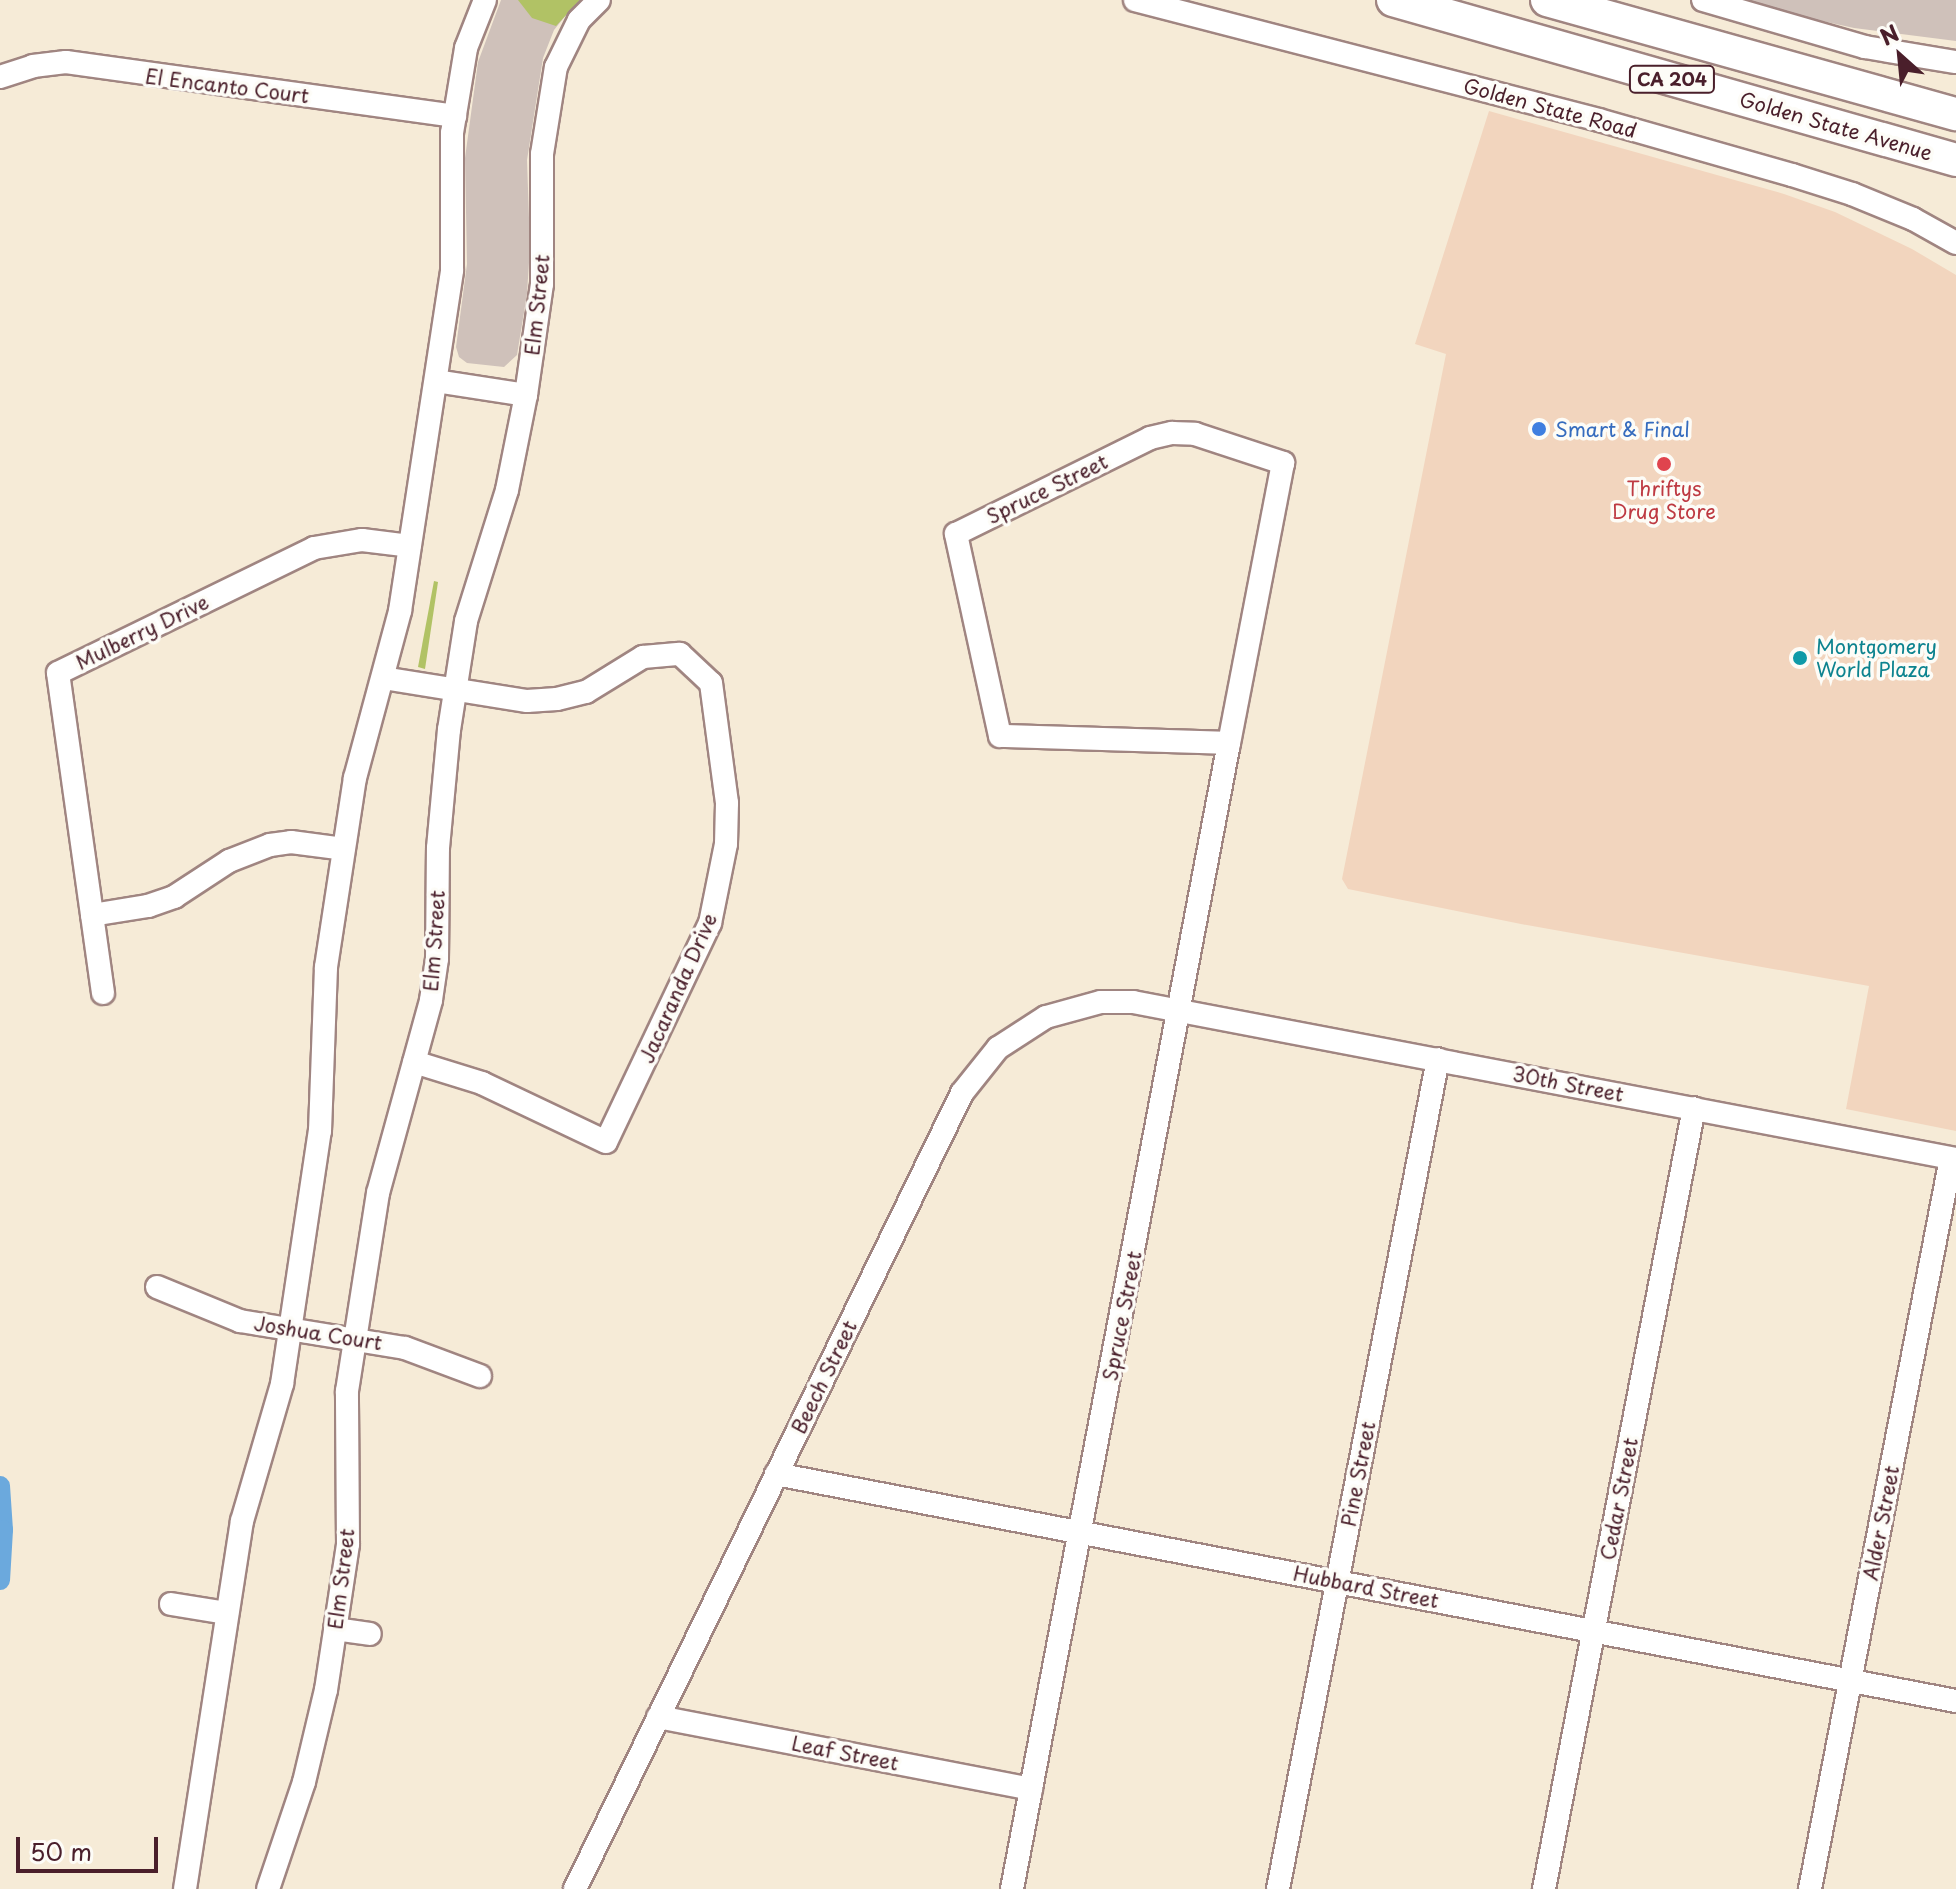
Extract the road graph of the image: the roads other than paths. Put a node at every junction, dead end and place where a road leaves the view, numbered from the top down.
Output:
1 (485, 0) edge
2 (599, 0) edge
3 (1135, 0) edge
4 (1393, 0) edge
5 (1547, 0) edge
6 (1703, 0) edge
7 (1956, 62) edge
8 (0, 77) edge
9 (1956, 114) edge
10 (455, 116) junction
11 (1956, 160) edge
12 (1956, 243) edge
13 (436, 381) junction
14 (526, 395) junction
15 (410, 546) junction
16 (383, 678) junction
17 (455, 690) junction
18 (1229, 743) junction
19 (344, 849) junction
20 (92, 915) junction
21 (103, 993) dead end
22 (1181, 1009) junction
23 (1438, 1059) junction
24 (414, 1062) junction
25 (1694, 1108) junction
26 (1954, 1158) edge
27 (157, 1287) dead end
28 (290, 1329) junction
29 (355, 1339) junction
30 (480, 1376) dead end
31 (776, 1474) junction
32 (1080, 1532) junction
33 (1337, 1582) junction
34 (171, 1604) dead end
35 (227, 1613) junction
36 (335, 1629) junction
37 (1594, 1631) junction
38 (370, 1634) dead end
39 (1850, 1681) junction
40 (1956, 1701) edge
41 (658, 1717) junction
42 (1031, 1789) junction
43 (185, 1889) edge
44 (268, 1889) edge
45 (575, 1889) edge
46 (1012, 1889) edge
47 (1278, 1889) edge
48 (1544, 1889) edge
49 (1810, 1889) edge

1 - 10 street
2 - 14 street, Elm Street
3 - 12 street, Golden State Road
4 - 11 highway, Golden State Avenue / CA 204
5 - 9 highway, CA 204
6 - 7 street
8 - 10 street, El Encanto Court
10 - 13 street
13 - 14 street
13 - 15 street
14 - 17 street, Elm Street
15 - 16 street
15 - 20 street, Mulberry Drive
16 - 17 street, Jacaranda Drive
16 - 19 street
17 - 24 street, Elm Street
17 - 24 street, Jacaranda Drive
18 - 18 street, Spruce Street
18 - 22 street, Spruce Street
19 - 20 street
19 - 28 street
20 - 21 street, Mulberry Drive
22 - 23 street, 30th Street
22 - 31 street, Beech Street
22 - 32 street, Spruce Street
23 - 25 street, 30th Street
23 - 33 street, Pine Street
24 - 29 street, Elm Street
25 - 26 street, 30th Street
25 - 37 street, Cedar Street
26 - 39 street, Alder Street
27 - 28 street, Joshua Court
28 - 29 street, Joshua Court
28 - 35 street
29 - 30 street, Joshua Court
29 - 36 street, Elm Street
31 - 32 street, Hubbard Street
31 - 41 street, Beech Street
32 - 33 street, Hubbard Street
32 - 42 street, Spruce Street
33 - 37 street, Hubbard Street
33 - 47 street, Pine Street
34 - 35 street
35 - 43 street
36 - 38 street
36 - 44 street, Elm Street
37 - 39 street, Hubbard Street
37 - 48 street, Cedar Street
39 - 40 street, Hubbard Street
39 - 49 street, Alder Street
41 - 42 street, Leaf Street
41 - 45 street, Beech Street
42 - 46 street, Spruce Street

